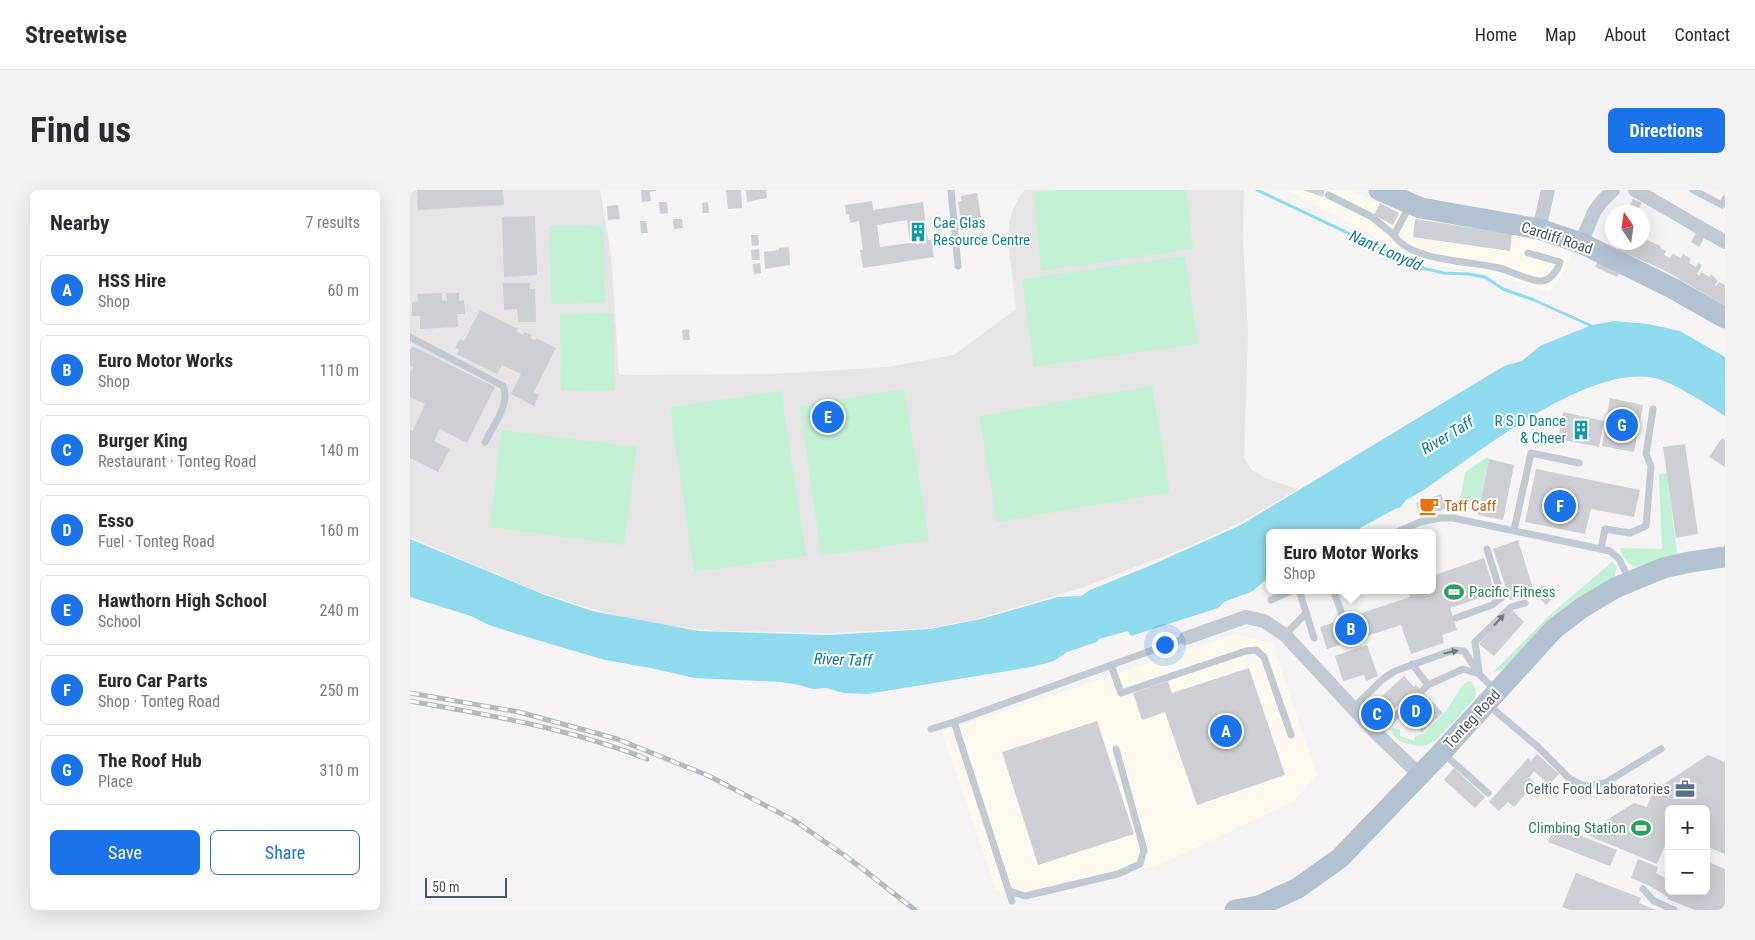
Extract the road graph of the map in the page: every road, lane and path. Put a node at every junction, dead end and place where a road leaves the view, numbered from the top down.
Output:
1 (951, 190) edge
2 (1378, 190) edge
3 (1548, 190) edge
4 (1613, 190) edge
5 (1635, 190) edge
6 (1693, 190) edge
7 (1328, 195) dead end
8 (1724, 203) edge
9 (1410, 204) junction
10 (1539, 229) junction
11 (1394, 235) junction
12 (1725, 242) edge
13 (1581, 243) junction
14 (1528, 253) dead end
15 (958, 266) dead end
16 (1725, 318) edge
17 (410, 337) edge
18 (1653, 409) dead end
19 (485, 442) dead end
20 (1579, 463) dead end
21 (1404, 529) edge
22 (1514, 530) junction
23 (1601, 548) junction
24 (1487, 550) dead end
25 (1725, 557) edge
26 (1630, 581) junction
27 (1284, 594) edge
28 (1300, 594) edge
29 (1335, 594) edge
30 (1271, 600) dead end
31 (1525, 603) dead end
32 (1306, 613) junction
33 (1456, 618) dead end
34 (1344, 619) dead end
35 (1285, 635) junction
36 (1186, 638) joint
37 (1314, 638) dead end
38 (1412, 664) junction
39 (1111, 665) junction
40 (1479, 674) junction
41 (1428, 685) junction
42 (1492, 698) junction
43 (1353, 708) junction
44 (954, 722) junction
45 (931, 729) dead end
46 (1291, 735) dead end
47 (1378, 735) junction
48 (1661, 749) dead end
49 (1116, 750) dead end
50 (1442, 752) junction
51 (1420, 774) junction
52 (1488, 793) dead end
53 (1643, 889) dead end
54 (1009, 891) junction
55 (1012, 901) dead end
56 (1235, 910) edge
57 (1674, 910) edge

1 - 15 lane
2 - 9 main road, Cardiff Road
3 - 10 street
4 - 13 street
5 - 12 street
6 - 8 lane
7 - 11 lane
9 - 10 main road, Cardiff Road
9 - 11 lane
10 - 13 main road, Cardiff Road
11 - 14 lane
13 - 16 main road, Cardiff Road
17 - 19 lane
18 - 23 lane
20 - 22 lane
21 - 22 lane
22 - 23 lane
23 - 26 lane
24 - 33 lane
25 - 26 main road, Tonteg Road
26 - 42 main road, Tonteg Road
27 - 30 lane
28 - 32 lane
29 - 34 lane
40 -> 31 lane
32 - 35 lane
32 - 37 lane
35 - 36 street
35 - 43 street
36 - 39 lane
38 -> 40 lane
38 - 41 lane
38 - 43 lane
39 - 44 lane
39 - 46 lane
40 - 41 lane
40 - 42 lane
41 - 47 lane
42 - 48 lane
42 - 50 main road, Tonteg Road
43 - 47 street
44 - 45 lane
44 - 54 lane
47 - 51 street
49 - 54 lane
50 - 51 main road, Tonteg Road
50 - 52 lane
51 - 56 main road, Tonteg Road
53 - 57 lane
54 - 55 lane

